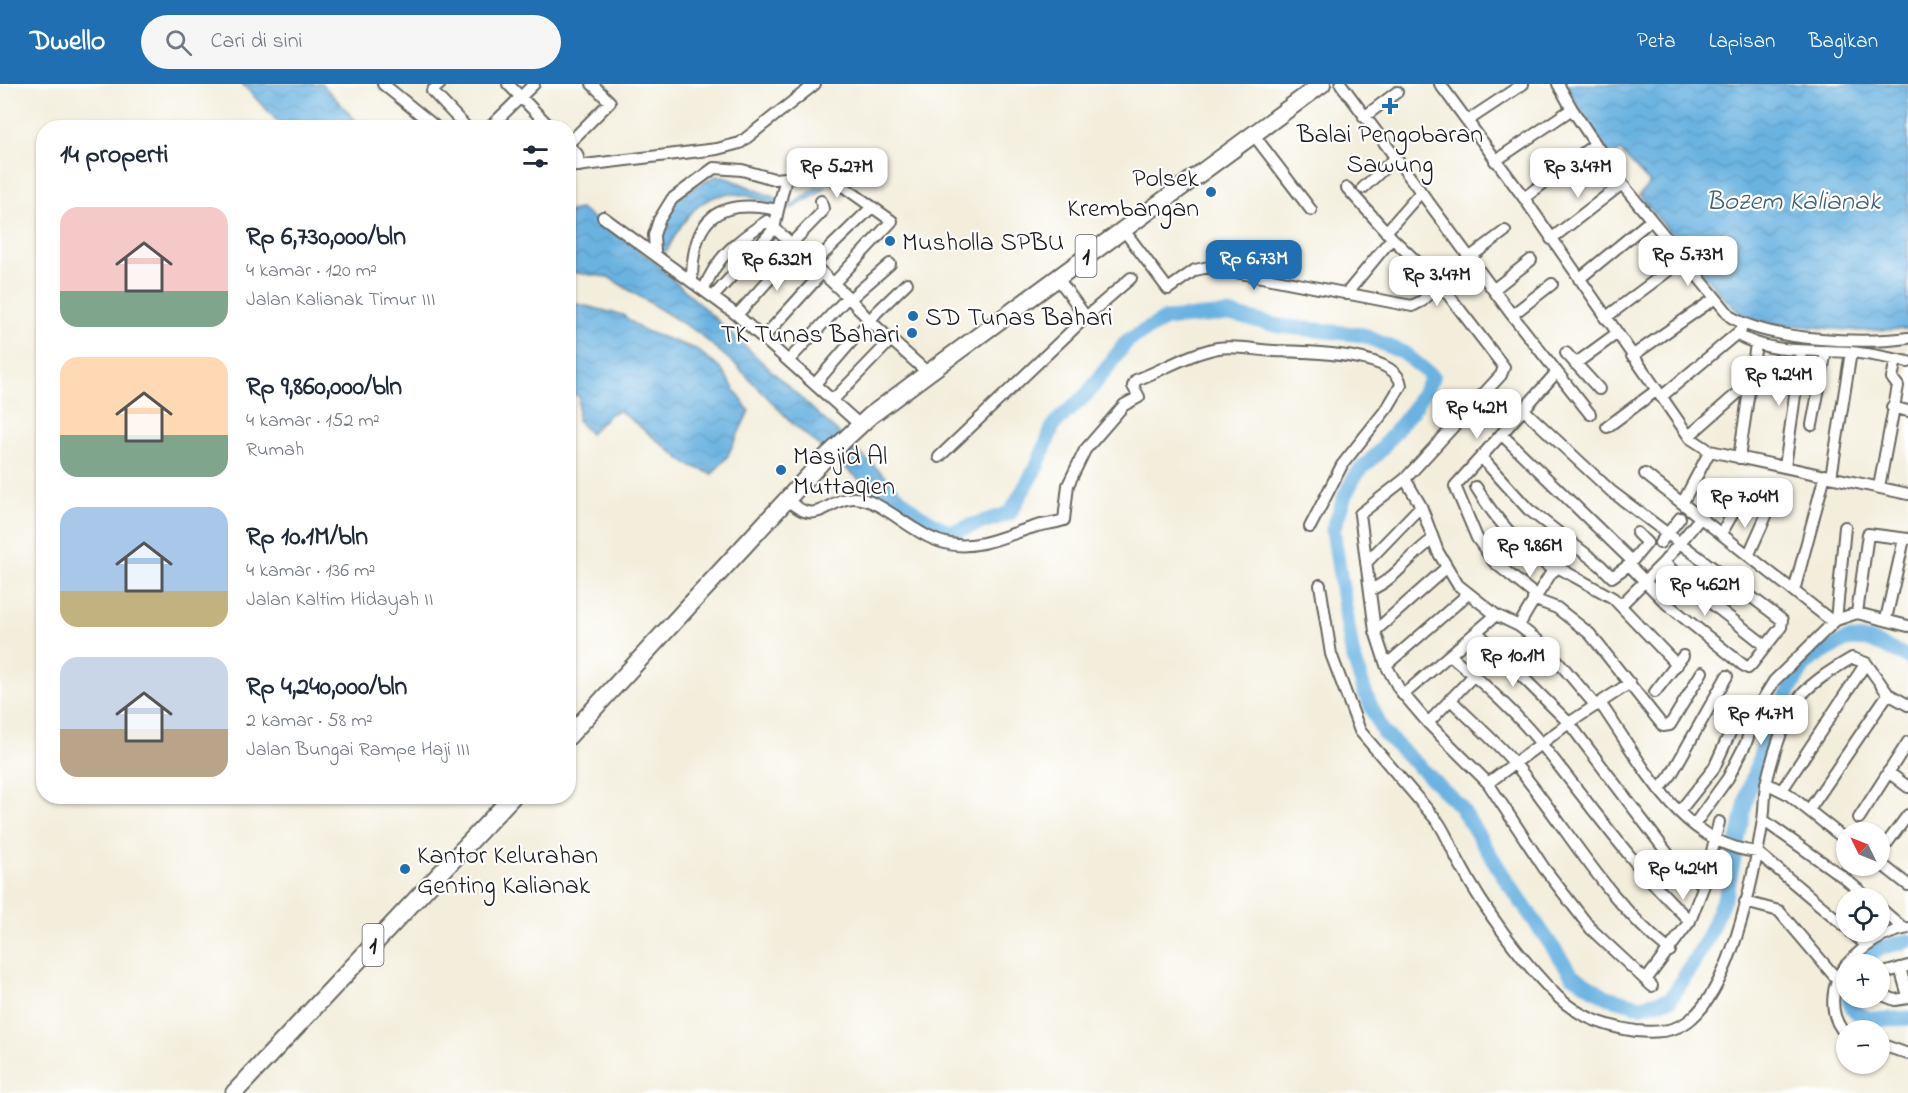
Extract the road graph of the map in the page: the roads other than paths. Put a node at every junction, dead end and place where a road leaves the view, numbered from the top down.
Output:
1 (383, 84) edge
2 (440, 84) edge
3 (508, 84) edge
4 (534, 84) edge
5 (592, 84) edge
6 (815, 84) edge
7 (1322, 84) edge
8 (1341, 84) edge
9 (1440, 84) edge
10 (1523, 84) edge
11 (1558, 84) edge
12 (1397, 92) dead end
13 (521, 97) junction
14 (1572, 109) junction
15 (1364, 117) junction
16 (427, 120) edge
17 (460, 120) edge
18 (497, 120) edge
19 (543, 120) edge
20 (1467, 121) junction
21 (1253, 134) junction
22 (576, 137) edge
23 (1595, 144) junction
24 (1395, 158) junction
25 (1495, 160) junction
26 (576, 166) edge
27 (786, 178) junction
28 (1623, 184) junction
29 (1347, 188) dead end
30 (1363, 188) dead end
31 (1421, 192) junction
32 (1524, 198) junction
33 (821, 201) dead end
34 (780, 204) junction
35 (872, 207) junction
36 (1311, 210) dead end
37 (603, 217) dead end
38 (1651, 220) junction
39 (774, 229) junction
40 (1123, 229) junction
41 (1505, 231) dead end
42 (1389, 235) junction
43 (1551, 239) junction
44 (793, 247) junction
45 (655, 253) junction
46 (1469, 258) junction
47 (1532, 260) dead end
48 (1684, 260) junction
49 (813, 264) junction
50 (890, 264) dead end
51 (822, 273) junction
52 (1057, 277) junction
53 (1131, 278) dead end
54 (1579, 279) junction
55 (692, 281) junction
56 (834, 283) junction
57 (907, 283) dead end
58 (1440, 284) junction
59 (1552, 284) dead end
60 (704, 289) junction
61 (1493, 290) junction
62 (1346, 294) junction
63 (714, 297) junction
64 (849, 299) junction
65 (1714, 299) junction
66 (737, 315) junction
67 (1512, 315) junction
68 (1086, 317) junction
69 (1605, 318) junction
70 (870, 321) junction
71 (1744, 324) junction
72 (1616, 334) junction
73 (1736, 334) junction
74 (763, 338) junction
75 (1908, 338) edge
76 (891, 340) junction
77 (1755, 344) junction
78 (1826, 351) junction
79 (1802, 352) junction
80 (1851, 352) junction
81 (1566, 353) dead end
82 (1632, 356) junction
83 (789, 360) junction
84 (1896, 360) junction
85 (1908, 362) edge
86 (1575, 364) junction
87 (928, 373) junction
88 (1557, 373) junction
89 (1749, 383) junction
90 (815, 384) junction
91 (1599, 389) dead end
92 (1659, 393) junction
93 (833, 400) junction
94 (1892, 407) junction
95 (1523, 409) junction
96 (1908, 411) edge
97 (1590, 414) dead end
98 (1812, 425) dead end
99 (857, 428) junction
100 (1607, 428) dead end
101 (1501, 434) junction
102 (1689, 436) junction
103 (1710, 451) junction
104 (939, 457) dead end
105 (1481, 457) junction
106 (1738, 458) junction
107 (1785, 467) junction
108 (1645, 474) dead end
109 (1828, 476) junction
110 (1405, 479) junction
111 (1879, 487) junction
112 (1476, 488) dead end
113 (1908, 494) edge
114 (1741, 499) dead end
115 (787, 500) junction
116 (1683, 502) junction
117 (1421, 506) junction
118 (1766, 516) dead end
119 (1701, 517) junction
120 (1680, 518) dead end
121 (1310, 527) dead end
122 (1845, 527) dead end
123 (1637, 533) dead end
124 (1721, 534) junction
125 (1664, 538) junction
126 (1906, 539) edge
127 (1432, 540) junction
128 (1568, 542) junction
129 (1680, 543) junction
130 (1749, 554) junction
131 (1366, 562) junction
132 (1664, 562) junction
133 (1631, 563) junction
134 (1446, 568) junction
135 (1555, 569) junction
136 (1646, 582) junction
137 (1320, 585) dead end
138 (1370, 590) junction
139 (1794, 591) junction
140 (1468, 594) junction
141 (1534, 597) junction
142 (1621, 605) junction
143 (1857, 613) junction
144 (1496, 615) junction
145 (1886, 619) junction
146 (1835, 621) junction
147 (1519, 626) junction
148 (1908, 626) edge
149 (1375, 631) junction
150 (1477, 632) junction
151 (1766, 646) junction
152 (1450, 655) junction
153 (1866, 663) junction
154 (1386, 665) junction
155 (1702, 672) dead end
156 (1474, 675) junction
157 (1727, 676) dead end
158 (1630, 683) junction
159 (1655, 692) dead end
160 (1888, 694) junction
161 (1403, 695) junction
162 (1450, 699) junction
163 (1598, 705) junction
164 (1908, 705) edge
165 (1739, 713) dead end
166 (1428, 723) junction
167 (1569, 723) junction
168 (576, 728) edge
169 (1908, 742) edge
170 (1541, 743) junction
171 (1515, 764) junction
172 (1888, 772) junction
173 (1488, 783) junction
174 (1766, 783) junction
175 (1908, 787) edge
176 (1782, 789) junction
177 (1659, 790) junction
178 (505, 804) edge
179 (1809, 810) junction
180 (1679, 812) junction
181 (1908, 815) edge
182 (1859, 818) dead end
183 (1763, 820) junction
184 (1719, 822) dead end
185 (1694, 825) junction
186 (1836, 832) edge
187 (1890, 839) edge
188 (1714, 840) junction
189 (1757, 852) junction
190 (1890, 871) edge
191 (1704, 885) junction
192 (1908, 885) edge
193 (1856, 888) edge
194 (1745, 902) junction
195 (1890, 916) edge
196 (1836, 919) edge
197 (1690, 921) junction
198 (1906, 928) edge
199 (1863, 942) edge
200 (1866, 945) junction
201 (1670, 951) junction
202 (1857, 954) edge
203 (1904, 967) edge
204 (1836, 978) joint
205 (1908, 997) edge
206 (1890, 998) edge
207 (1838, 1020) edge
208 (1890, 1048) edge
209 (1908, 1054) edge
210 (234, 1093) edge

1 - 16 street
2 - 17 street
3 - 13 street
4 - 13 street
5 - 22 street
6 - 26 street
7 - 21 highway, 1
8 - 15 street
9 - 20 street
10 - 20 street
11 - 14 street
12 - 15 street
13 - 18 street
13 - 19 street
14 - 23 street
14 - 25 street
15 - 24 street
20 - 25 street
21 - 36 street
21 - 40 highway, 1
23 - 28 street
23 - 32 street
24 - 30 street
24 - 31 street
25 - 32 street
27 - 34 street
27 - 35 street
27 - 45 street
28 - 38 street
28 - 43 street
29 - 42 street
31 - 42 street
31 - 46 street
32 - 43 street
33 - 44 street
34 - 39 street
34 - 55 street
35 - 49 street
35 - 56 street
37 - 45 street
38 - 48 street
38 - 54 street
39 - 44 street
39 - 60 street
39 - 63 street
40 - 52 highway, 1
40 - 62 street
41 - 46 street
42 - 58 street
42 - 62 street
43 - 54 street
44 - 49 street
44 - 66 street
45 - 55 street
46 - 61 street
47 - 61 street
48 - 65 street
48 - 69 street
49 - 51 street
50 - 64 street
51 - 56 street
51 - 74 street
52 - 68 street
52 - 87 highway, 1
53 - 68 street
54 - 69 street
55 - 60 street
56 - 64 street
57 - 70 street
58 - 62 street
58 - 110 street
59 - 67 street
60 - 63 street
61 - 67 street
63 - 66 street
64 - 70 street
64 - 83 street
65 - 71 street
65 - 82 street
66 - 74 street
67 - 88 street
68 - 104 street
69 - 72 street
70 - 76 street
70 - 90 street
71 - 73 street
71 - 75 street
72 - 82 street
72 - 86 street
73 - 77 street
73 - 92 street
74 - 83 street
76 - 87 street
76 - 93 street
77 - 79 street
77 - 89 street
78 - 79 street
78 - 80 street
78 - 98 street
79 - 107 street
80 - 84 street
80 - 109 street
81 - 86 street
82 - 92 street
83 - 90 street
84 - 85 street
84 - 94 street
86 - 91 street
87 - 99 highway, 1
88 - 95 street
88 - 97 street
89 - 102 street
89 - 106 street
90 - 93 street
92 - 100 street
92 - 102 street
93 - 99 street
94 - 96 street
94 - 111 street
95 - 101 street
95 - 125 street
99 - 115 highway, 1
101 - 105 street
101 - 133 street
102 - 103 street
103 - 106 street
103 - 116 street
105 - 128 street
105 - 141 street
106 - 107 street
107 - 109 street
108 - 116 street
109 - 111 street
109 - 139 street
110 - 117 street
110 - 131 street
111 - 113 street
112 - 135 street
114 - 124 street
115 - 121 street
115 - 168 highway, 1
116 - 119 street
117 - 127 street
117 - 131 street
118 - 130 street
119 - 124 street
119 - 129 street
120 - 125 street
122 - 146 street
123 - 133 street
124 - 130 street
125 - 129 street
126 - 143 street
126 - 145 street
127 - 134 street
127 - 138 street
128 - 133 street
128 - 135 street
129 - 132 street
129 - 151 street
130 - 139 street
131 - 138 street
132 - 136 street
132 - 151 street
133 - 136 street
134 - 140 street
134 - 149 street
135 - 141 street
135 - 142 street
136 - 142 street
136 - 151 street
137 - 194 street
138 - 149 street
139 - 146 street
140 - 144 street
140 - 154 street
141 - 147 street
141 - 158 street
142 - 159 street
143 - 145 street
143 - 146 street
144 - 147 street
144 - 150 street
145 - 148 street
146 - 185 street
147 - 163 street
149 - 154 street
150 - 152 street
150 - 167 street
152 - 156 street
152 - 161 street
153 - 160 street
153 - 174 street
153 - 176 street
154 - 161 street
155 - 158 street
156 - 162 street
156 - 170 street
157 - 177 street
158 - 163 street
160 - 164 street
160 - 179 street
161 - 166 street
162 - 166 street
162 - 171 street
163 - 167 street
163 - 177 street
165 - 180 street
166 - 173 street
167 - 170 street
167 - 191 street
169 - 172 street
170 - 171 street
170 - 197 street
171 - 173 street
171 - 201 street
172 - 175 street
172 - 182 street
173 - 201 street
174 - 176 street
174 - 183 street
176 - 179 street
177 - 180 street
178 - 210 highway, 1
179 - 186 street
180 - 185 street
181 - 187 street
183 - 189 street
183 - 193 street
184 - 188 street
185 - 188 street
188 - 189 street
188 - 191 street
189 - 194 street
189 - 196 street
190 - 192 street
191 - 197 street
194 - 204 street
195 - 198 street
197 - 201 street
198 - 200 street
199 - 200 street
200 - 202 street
203 - 205 street
204 - 207 street
205 - 206 street
208 - 209 street

